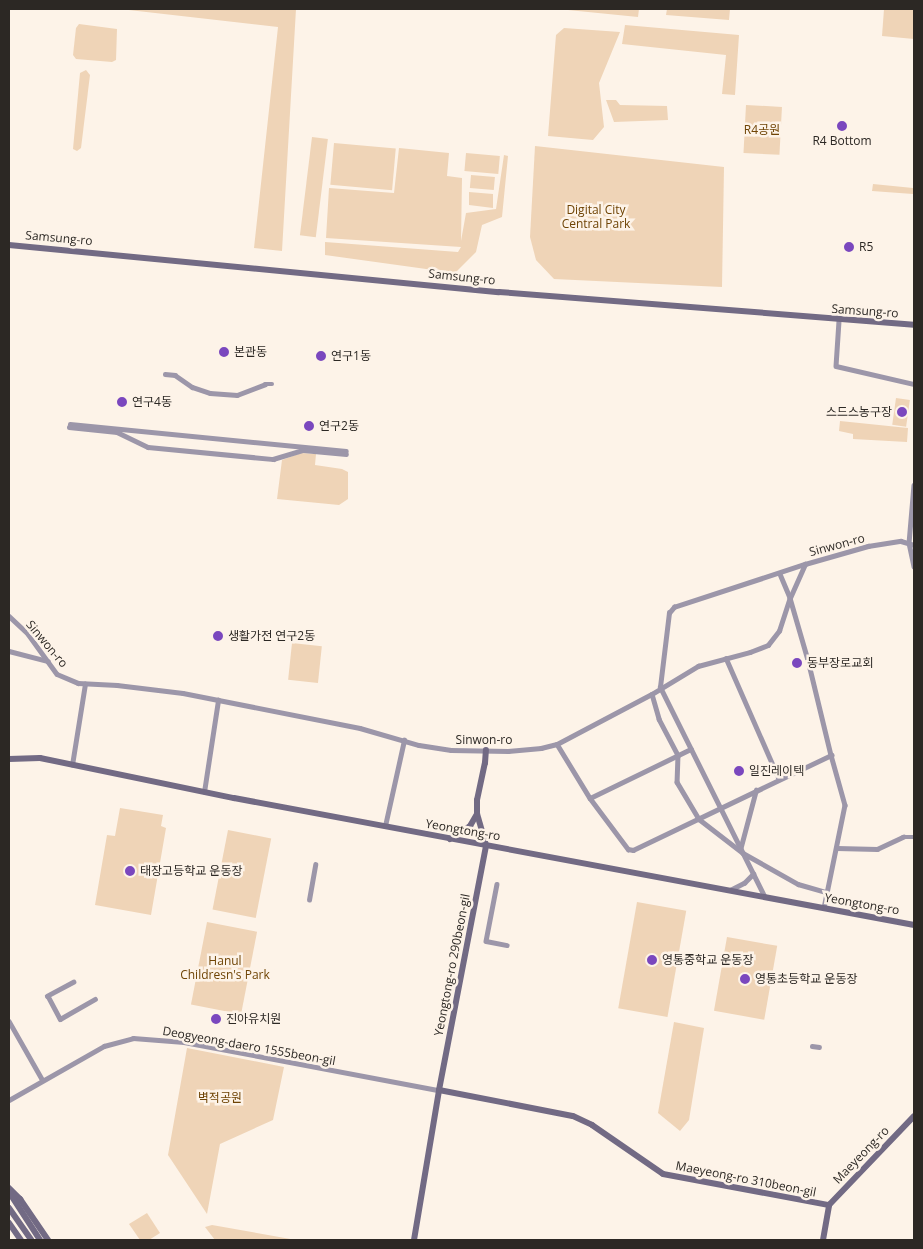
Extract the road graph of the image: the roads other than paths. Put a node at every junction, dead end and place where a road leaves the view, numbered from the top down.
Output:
1 (9, 245) edge
2 (839, 321) junction
3 (914, 325) edge
4 (165, 374) dead end
5 (272, 384) dead end
6 (914, 384) edge
7 (346, 452) joint
8 (914, 484) edge
9 (912, 544) edge
10 (805, 564) junction
11 (914, 566) edge
12 (780, 574) junction
13 (790, 598) junction
14 (9, 616) edge
15 (9, 651) edge
16 (726, 658) junction
17 (48, 661) junction
18 (85, 684) junction
19 (660, 687) junction
20 (652, 694) junction
21 (218, 700) junction
22 (404, 740) junction
23 (557, 744) junction
24 (691, 749) junction
25 (486, 750) junction
26 (678, 755) junction
27 (831, 755) junction
28 (9, 759) edge
29 (72, 765) junction
30 (779, 779) junction
31 (756, 790) junction
32 (204, 792) junction
33 (590, 798) junction
34 (720, 807) junction
35 (477, 814) junction
36 (699, 819) junction
37 (385, 826) junction
38 (914, 837) edge
39 (450, 839) junction
40 (486, 845) junction
41 (837, 848) junction
42 (741, 852) junction
43 (315, 865) dead end
44 (753, 874) junction
45 (497, 884) dead end
46 (729, 890) junction
47 (826, 892) junction
48 (764, 896) junction
49 (309, 900) dead end
50 (824, 908) junction
51 (914, 925) edge
52 (507, 945) dead end
53 (74, 982) dead end
54 (96, 999) dead end
55 (9, 1021) edge
56 (812, 1046) dead end
57 (819, 1048) dead end
58 (42, 1080) junction
59 (439, 1090) junction
60 (9, 1100) edge
61 (914, 1116) edge
62 (9, 1188) edge
63 (9, 1192) edge
64 (829, 1205) junction
65 (9, 1208) edge
66 (9, 1223) edge
67 (21, 1240) edge
68 (31, 1240) edge
69 (40, 1240) edge
70 (48, 1240) edge
71 (414, 1240) edge
72 (822, 1240) edge

1 - 2 street, Samsung-ro
2 - 3 street, Samsung-ro
2 - 6 street
4 - 5 street
7 - 7 street
8 - 9 street
9 - 10 street, Sinwon-ro
9 - 11 street
10 - 12 street
10 - 13 street, Sinwon-ro
12 - 13 street
12 - 19 street
13 - 16 street, Sinwon-ro
13 - 27 street
14 - 17 street, Sinwon-ro
15 - 17 street
16 - 19 street, Sinwon-ro
16 - 30 street
17 - 18 street, Sinwon-ro
18 - 21 street, Sinwon-ro
18 - 29 street
19 - 20 street, Sinwon-ro
19 - 24 street
20 - 23 street, Sinwon-ro
20 - 26 street
21 - 22 street, Sinwon-ro
21 - 32 street
22 - 25 street, Sinwon-ro
22 - 37 street
23 - 25 street, Sinwon-ro
23 - 33 street
24 - 26 street
24 - 34 street
25 - 35 street
26 - 33 street
26 - 36 street
27 - 30 street
27 - 41 street
28 - 29 street, Yeongtong-ro
29 - 32 street, Yeongtong-ro
30 - 31 street
31 - 34 street
31 - 42 street
32 - 37 street, Yeongtong-ro
33 - 36 street
34 - 36 street
34 - 42 street
35 - 39 street
35 - 40 street
36 - 42 street
37 - 39 street, Yeongtong-ro
38 - 41 street
39 - 40 street, Yeongtong-ro
40 - 46 street, Yeongtong-ro
40 - 59 street, Yeongtong-ro 290beon-gil
41 - 47 street
42 - 44 street
42 - 47 street
43 - 49 street
44 - 46 street
44 - 48 street
45 - 52 street
46 - 48 street, Yeongtong-ro
47 - 50 street
48 - 50 street, Yeongtong-ro
50 - 51 street, Yeongtong-ro
53 - 54 street
55 - 58 street
56 - 57 street
58 - 59 street, Deogyeong-daero 1555beon-gil
58 - 60 street, Deogyeong-daero 1555beon-gil
59 - 64 street, Maeyeong-ro 310beon-gil
59 - 71 street, Yeongtong-ro 290beon-gil
61 - 64 street, Maeyeong-ro
62 - 70 street
63 - 69 street
64 - 72 street
65 - 68 street
66 - 67 street

